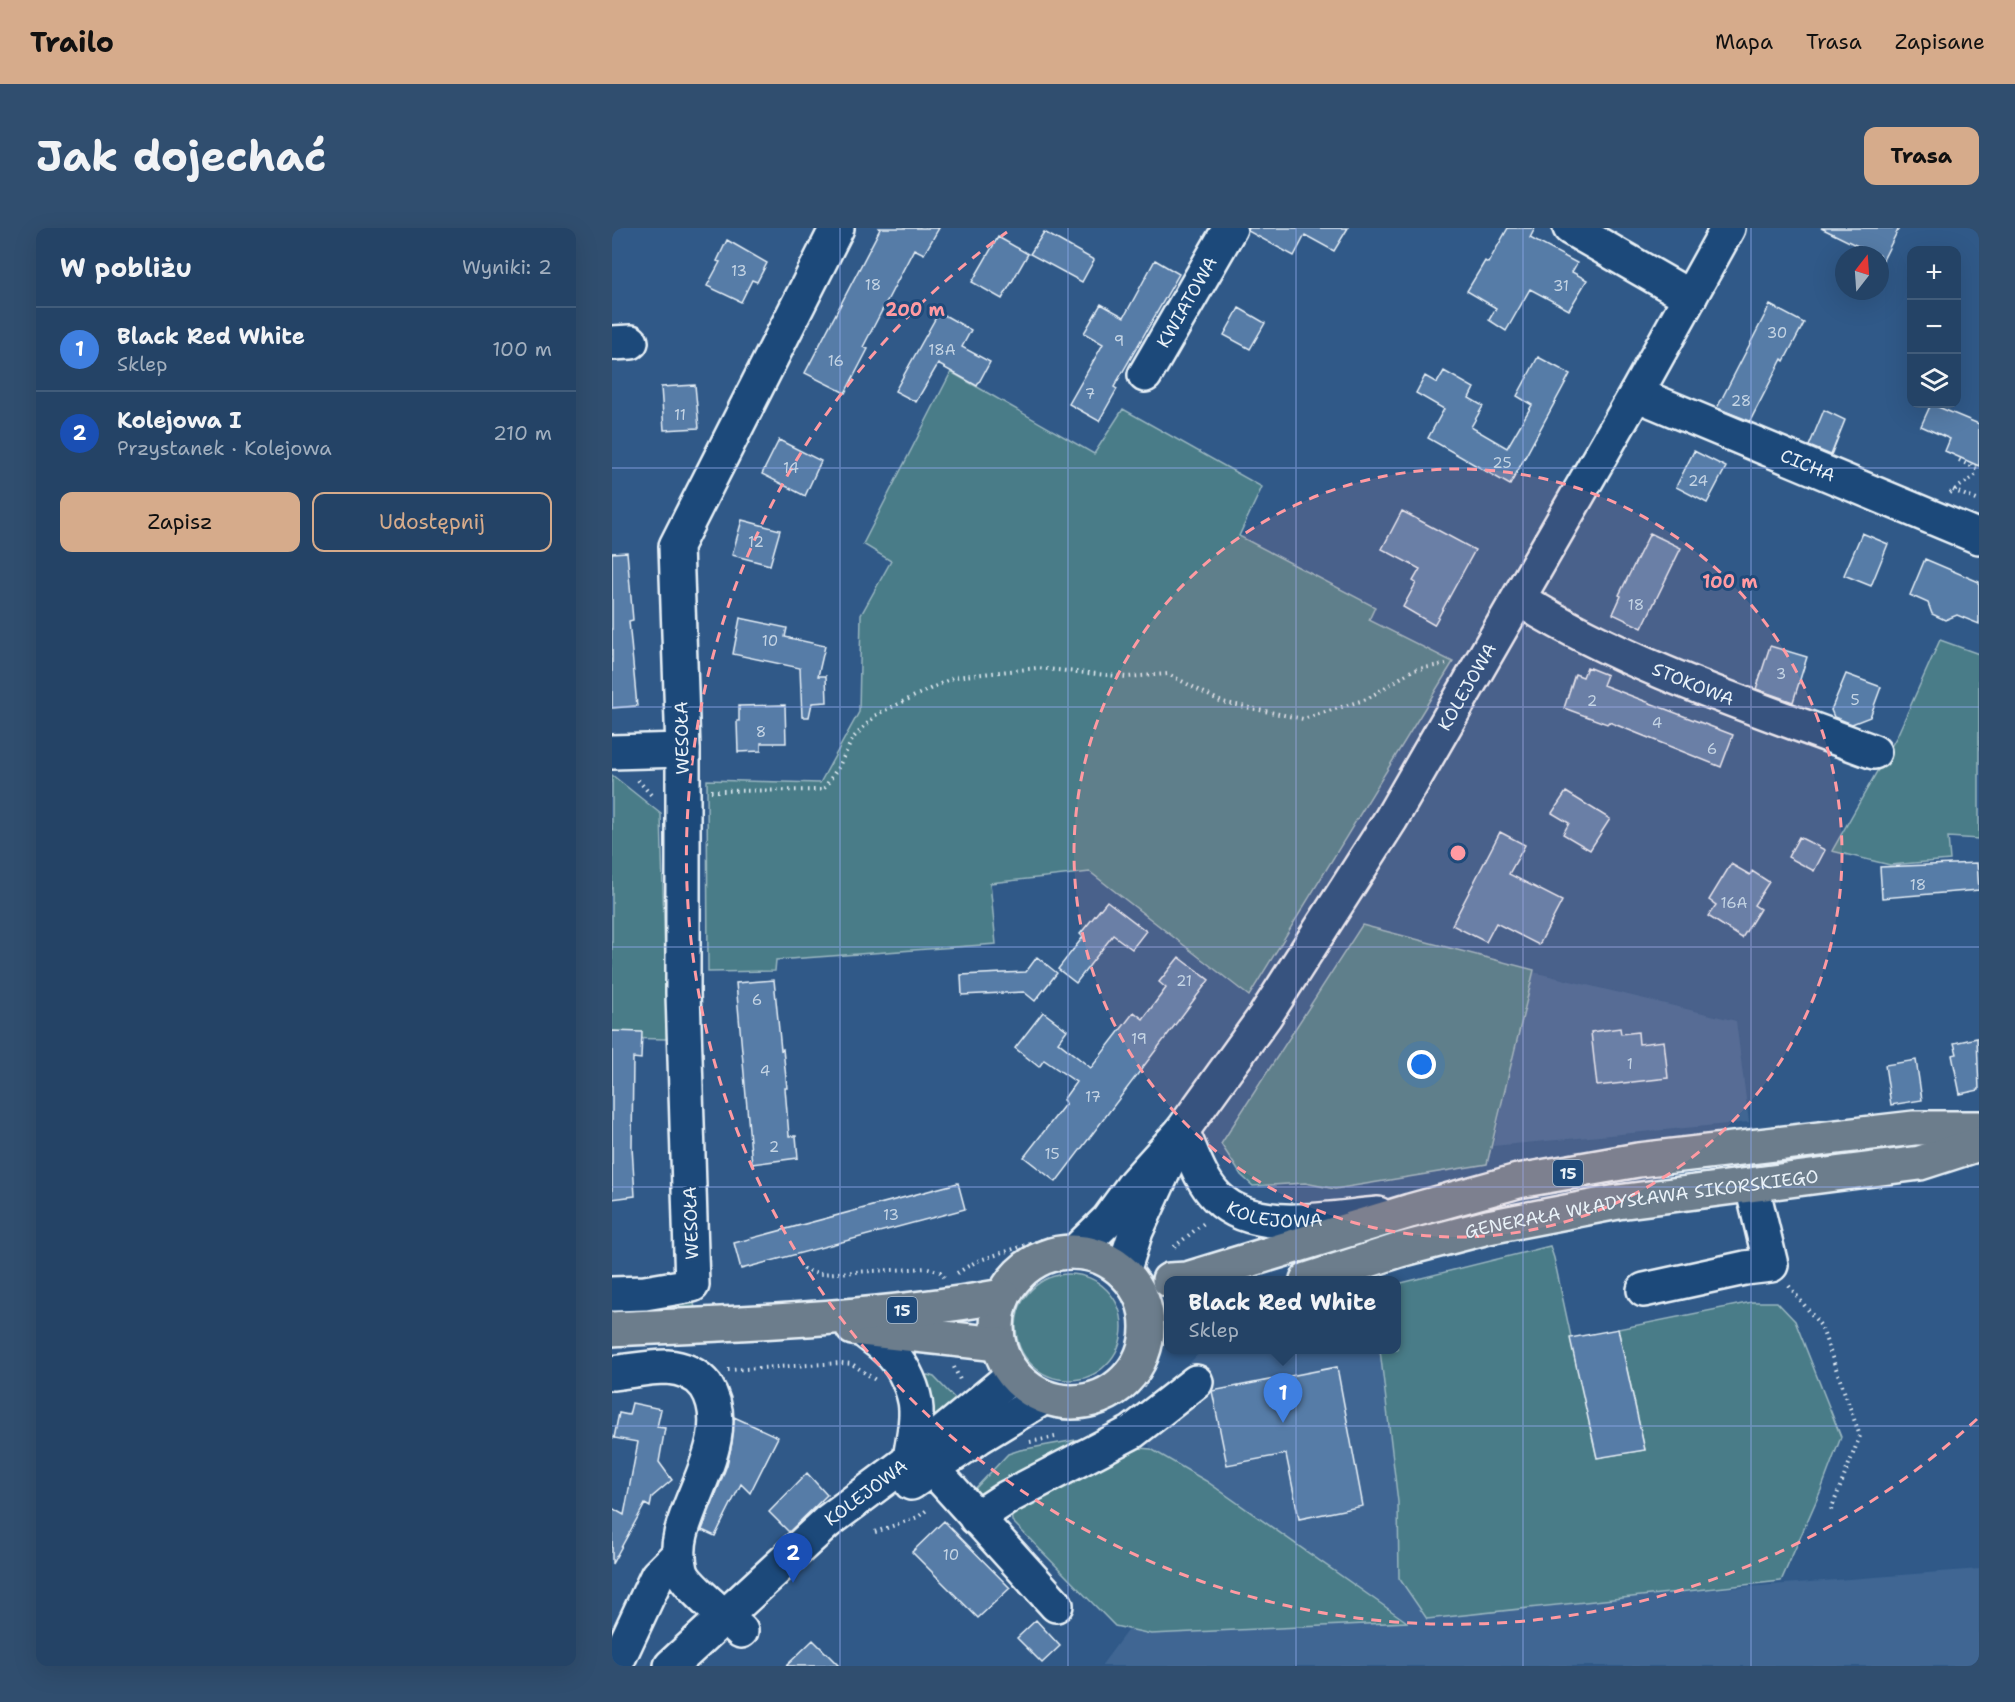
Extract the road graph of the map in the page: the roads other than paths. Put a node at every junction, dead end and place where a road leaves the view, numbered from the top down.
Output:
1 (837, 228) edge
2 (1230, 228) edge
3 (1570, 228) edge
4 (1728, 228) edge
5 (1690, 297) junction
6 (1144, 375) dead end
7 (1636, 394) junction
8 (1979, 537) edge
9 (1519, 599) junction
10 (683, 750) junction
11 (612, 752) edge
12 (1874, 752) dead end
13 (1979, 1128) edge
14 (1182, 1131) junction
15 (1979, 1144) edge
16 (1752, 1186) junction
17 (1410, 1211) junction
18 (1066, 1244) junction
19 (1197, 1276) edge
20 (1322, 1276) edge
21 (1128, 1278) junction
22 (1164, 1281) edge
23 (1644, 1290) dead end
24 (612, 1294) edge
25 (1003, 1296) junction
26 (801, 1320) junction
27 (612, 1329) edge
28 (863, 1330) junction
29 (1158, 1335) edge
30 (998, 1344) junction
31 (612, 1372) edge
32 (1013, 1375) junction
33 (1196, 1382) dead end
34 (1043, 1398) junction
35 (921, 1464) junction
36 (976, 1518) junction
37 (678, 1555) junction
38 (1056, 1605) dead end
39 (734, 1625) junction
40 (616, 1664) dead end
41 (671, 1666) edge
42 (705, 1666) edge

1 - 10 street, WESOŁA
2 - 6 street, KWIATOWA
3 - 5 street
4 - 5 street, KOLEJOWA
5 - 7 street, KOLEJOWA
7 - 8 street, CICHA
7 - 9 street, KOLEJOWA
9 - 12 street, STOKOWA
9 - 14 street, KOLEJOWA
10 - 11 street
10 - 24 street, WESOŁA
13 - 17 main road, GENERAŁA WŁADYSŁAWA SIKORSKIEGO / 15
14 - 17 street, KOLEJOWA
14 - 18 street, KOLEJOWA
14 - 21 street, KOLEJOWA
15 - 16 main road, GENERAŁA WŁADYSŁAWA SIKORSKIEGO / 15
16 - 20 main road, GENERAŁA WŁADYSŁAWA SIKORSKIEGO / 15
16 - 23 street
17 - 19 main road, GENERAŁA WŁADYSŁAWA SIKORSKIEGO / 15
18 - 21 main road
18 - 25 main road
21 - 22 main road, GENERAŁA WŁADYSŁAWA SIKORSKIEGO / 15
21 - 29 main road
25 - 26 main road, 15
25 - 30 main road
26 - 27 main road, 15
26 - 28 main road, 15
28 - 30 main road, 15
28 - 35 street
29 - 34 main road
30 - 32 main road
31 - 37 street
32 - 34 main road
32 - 35 street, KOLEJOWA
33 - 36 street
34 - 35 street, KOLEJOWA
35 - 36 street
35 - 39 street, KOLEJOWA
36 - 38 street
37 - 39 street
37 - 40 street
39 - 41 street, KOLEJOWA
39 - 42 street, KOLEJOWA

